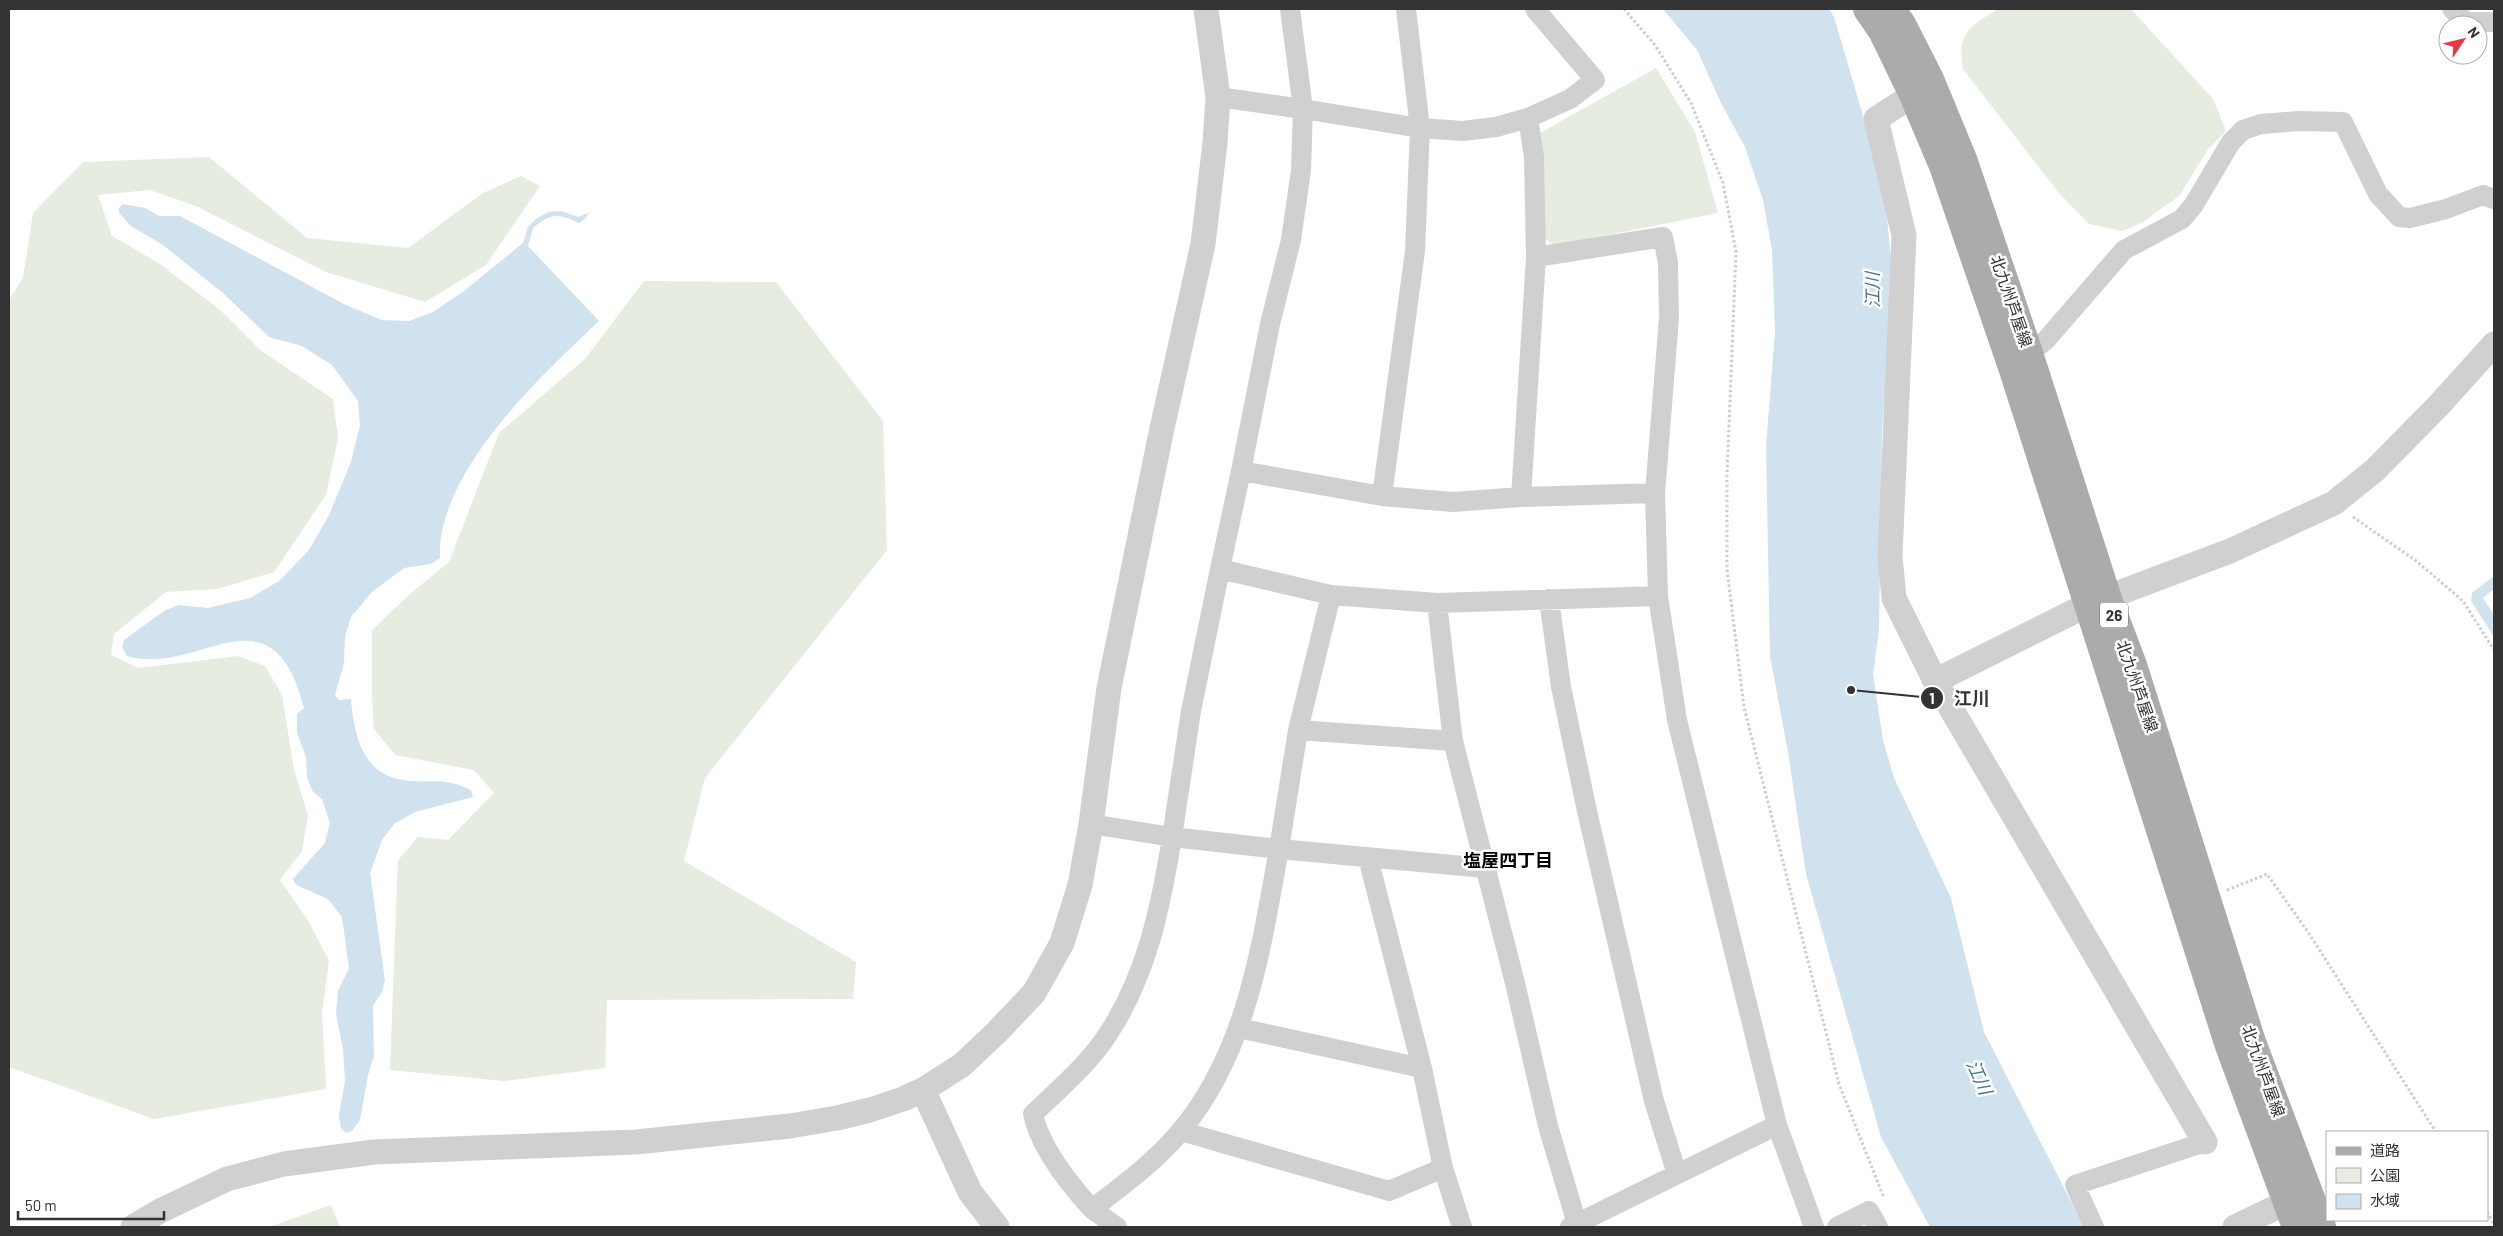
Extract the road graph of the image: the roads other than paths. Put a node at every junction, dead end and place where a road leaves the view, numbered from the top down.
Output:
1 (1206, 9) edge
2 (1290, 9) edge
3 (1406, 9) edge
4 (1535, 9) edge
5 (1867, 9) edge
6 (1892, 9) edge
7 (2452, 9) edge
8 (2494, 22) edge
9 (1913, 95) junction
10 (1218, 98) junction
11 (1303, 109) junction
12 (1528, 118) junction
13 (1420, 128) junction
14 (2494, 199) edge
15 (1536, 257) junction
16 (2494, 344) edge
17 (2029, 353) junction
18 (1241, 471) junction
19 (1655, 493) junction
20 (1382, 496) junction
21 (1521, 497) junction
22 (1220, 569) junction
23 (1331, 594) junction
24 (1658, 596) junction
25 (1549, 599) junction
26 (2097, 602) junction
27 (1437, 603) junction
28 (1935, 681) junction
29 (1298, 730) junction
30 (1453, 741) junction
31 (1091, 824) junction
32 (1172, 837) junction
33 (1278, 849) junction
34 (1368, 858) junction
35 (1485, 868) junction
36 (1239, 1028) junction
37 (1422, 1068) junction
38 (923, 1090) junction
39 (1777, 1125) junction
40 (1180, 1131) junction
41 (2205, 1142) joint
42 (1443, 1168) junction
43 (1677, 1174) junction
44 (2287, 1202) junction
45 (1092, 1210) junction
46 (1573, 1226) edge
47 (133, 1227) edge
48 (997, 1227) edge
49 (1117, 1227) edge
50 (1462, 1227) edge
51 (1814, 1227) edge
52 (1837, 1227) edge
53 (1878, 1227) edge
54 (2094, 1227) edge
55 (2235, 1227) edge
56 (2296, 1227) edge
57 (2322, 1227) edge

1 - 10 street
2 - 11 street
3 - 13 street
4 - 12 street
5 - 9 main road, 北九州芦屋線 / 26
6 - 17 main road, 北九州芦屋線 / 26
7 - 8 street
9 - 26 main road, 北九州芦屋線 / 26
9 - 28 street
10 - 11 street
10 - 31 street
11 - 13 street
11 - 18 street
12 - 13 street
12 - 15 street
13 - 20 street
14 - 17 street
15 - 19 street
15 - 21 street
16 - 26 street
17 - 26 main road, 北九州芦屋線 / 26
18 - 20 street
18 - 22 street
19 - 21 street
19 - 24 street
20 - 21 street
22 - 23 street
22 - 32 street
23 - 27 street
23 - 29 street
24 - 25 street
24 - 39 street
25 - 27 street
25 - 43 street
26 - 28 street
26 - 44 main road, 北九州芦屋線 / 26
26 - 57 main road, 北九州芦屋線 / 26
27 - 30 street
28 - 41 street
29 - 30 street
29 - 33 street
30 - 35 street
31 - 32 street
31 - 38 street
32 - 33 street
32 - 45 street
33 - 34 street
33 - 36 street
34 - 35 street
34 - 37 street
35 - 46 street
36 - 37 street
36 - 40 street
37 - 42 street
38 - 47 street
38 - 48 street
39 - 43 street
39 - 51 street
40 - 42 street
40 - 45 street
41 - 54 street
42 - 50 street
43 - 46 street
44 - 55 street
44 - 56 main road, 北九州芦屋線 / 26
45 - 49 street
52 - 53 street

